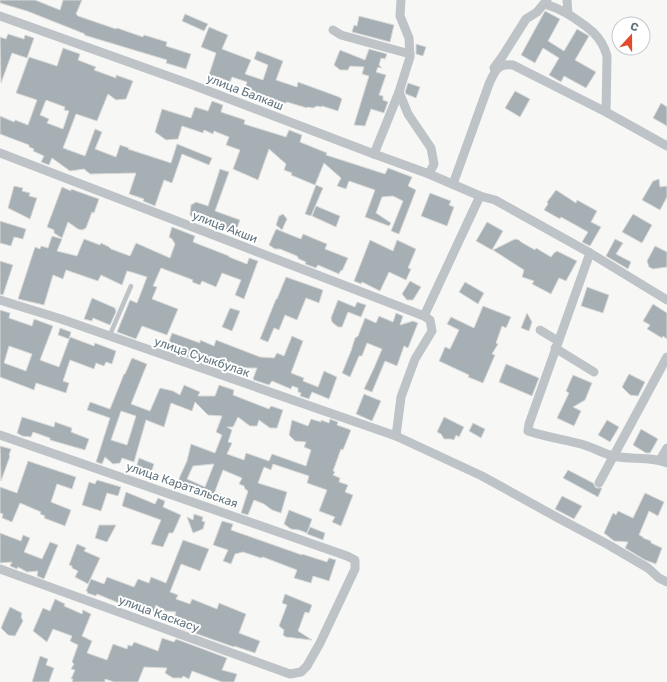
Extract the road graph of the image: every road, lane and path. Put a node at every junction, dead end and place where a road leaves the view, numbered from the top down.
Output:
1 (401, 0) edge
2 (567, 0) edge
3 (546, 2) edge
4 (568, 14) junction
5 (0, 16) edge
6 (333, 30) dead end
7 (410, 54) junction
8 (502, 58) junction
9 (513, 65) junction
10 (493, 74) junction
11 (399, 92) junction
12 (606, 112) junction
13 (667, 146) edge
14 (0, 153) edge
15 (374, 154) junction
16 (429, 174) junction
17 (453, 184) junction
18 (480, 196) junction
19 (590, 254) junction
20 (131, 286) dead end
21 (0, 300) edge
22 (667, 300) edge
23 (424, 316) junction
24 (540, 330) dead end
25 (109, 337) junction
26 (557, 344) junction
27 (667, 357) edge
28 (594, 372) dead end
29 (0, 435) edge
30 (396, 436) junction
31 (667, 448) edge
32 (613, 456) junction
33 (664, 461) edge
34 (599, 483) dead end
35 (0, 569) edge
36 (664, 579) edge
37 (307, 666) joint

1 - 7 street
2 - 4 street
3 - 4 street
3 - 8 street
4 - 12 street
5 - 15 street, улица Балкаш
6 - 7 street
7 - 11 street
8 - 9 street
8 - 10 street
9 - 10 street
9 - 12 street
10 - 17 street
11 - 15 street
11 - 16 street
12 - 13 street
14 - 23 street, улица Акши
15 - 16 street, улица Балкаш
16 - 17 street, улица Балкаш
17 - 18 street, улица Балкаш
18 - 19 street, улица Балкаш
18 - 23 street
19 - 22 street, улица Балкаш
19 - 26 street
20 - 25 lane
21 - 25 street, улица Суыкбулак
23 - 30 street
24 - 26 street
25 - 30 street, улица Суыкбулак
26 - 28 street
26 - 32 street
27 - 32 street
29 - 37 street, улица Каратальская
30 - 36 street, улица Суыкбулак
31 - 33 street
32 - 33 street
32 - 34 street
35 - 37 street, улица Каскасу

